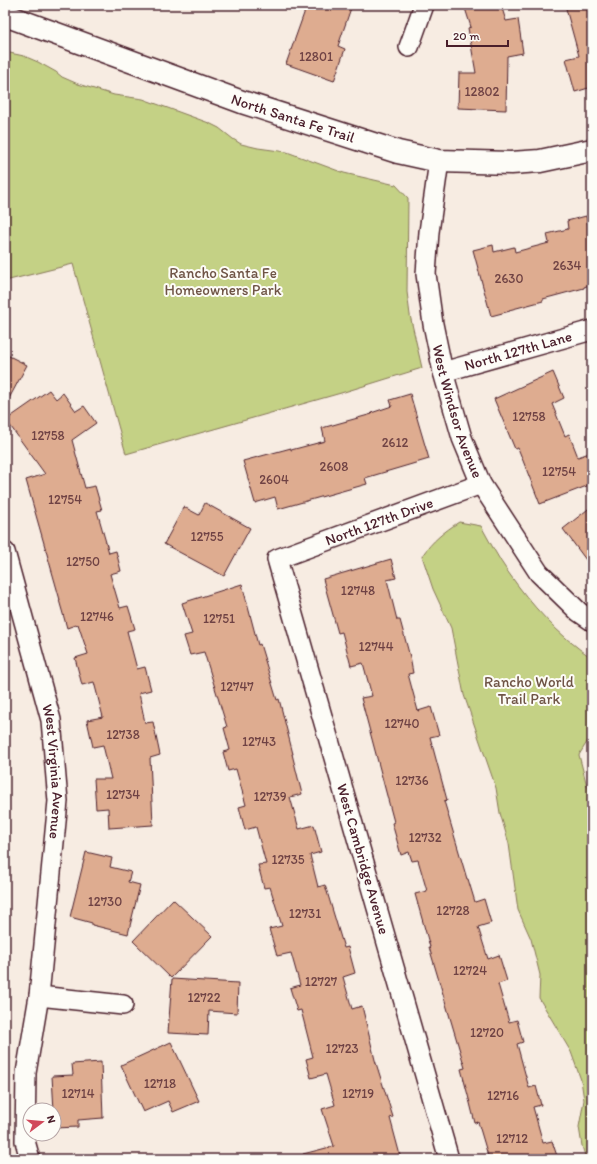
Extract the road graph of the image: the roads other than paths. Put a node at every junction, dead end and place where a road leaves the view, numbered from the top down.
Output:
1 (6, 5) edge
2 (424, 5) edge
3 (5, 8) edge
4 (5, 15) edge
5 (409, 46) dead end
6 (592, 150) edge
7 (439, 161) junction
8 (592, 330) edge
9 (443, 372) junction
10 (481, 484) junction
11 (5, 552) edge
12 (277, 559) joint
13 (592, 621) edge
14 (39, 996) junction
15 (123, 1005) dead end
16 (30, 1159) edge
17 (449, 1159) edge

1 - 3 street
2 - 5 street
4 - 7 street, North Santa Fe Trail
6 - 7 street, North Santa Fe Trail
7 - 9 street, West Windsor Avenue
8 - 9 street, North 127th Lane
9 - 10 street, West Windsor Avenue
10 - 12 street, North 127th Drive
10 - 13 street, West Windsor Avenue
11 - 14 street, West Virginia Avenue
12 - 17 street, West Cambridge Avenue
14 - 15 street
14 - 16 street, West Virginia Avenue

